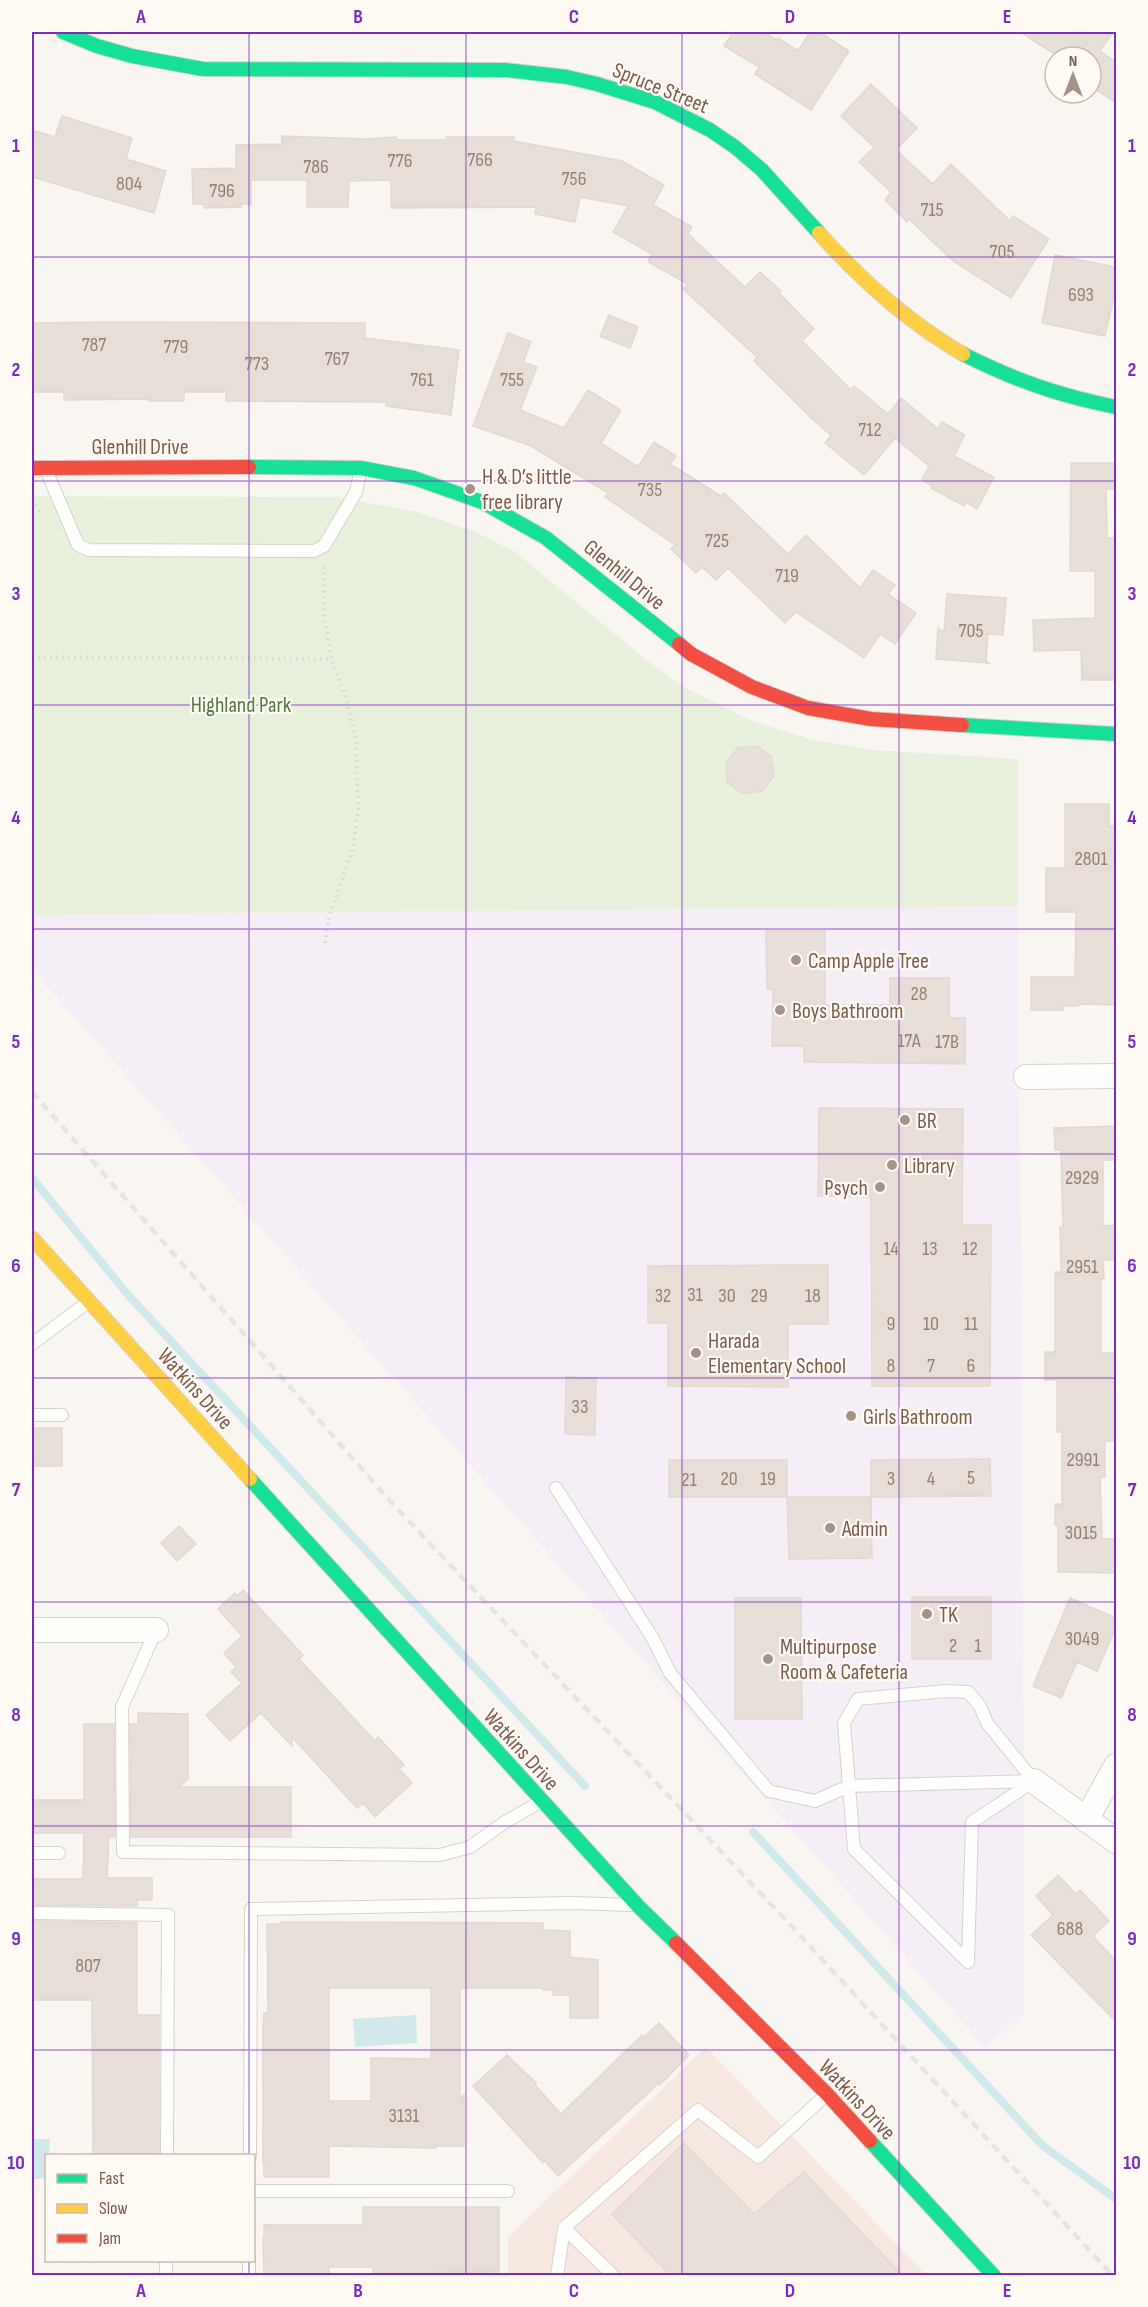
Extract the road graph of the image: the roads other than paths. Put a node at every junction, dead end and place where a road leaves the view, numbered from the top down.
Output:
1 (63, 32) edge
2 (1116, 407) edge
3 (38, 468) edge
4 (361, 468) junction
5 (1116, 734) edge
6 (1116, 1076) edge
7 (1026, 1077) dead end
8 (32, 1238) edge
9 (89, 1301) junction
10 (32, 1344) edge
11 (32, 1415) edge
12 (62, 1415) dead end
13 (556, 1488) dead end
14 (32, 1630) edge
15 (156, 1630) joint
16 (1116, 1766) edge
17 (1035, 1781) junction
18 (849, 1786) junction
19 (542, 1802) junction
20 (1086, 1820) junction
21 (1116, 1841) edge
22 (32, 1853) edge
23 (59, 1853) dead end
24 (638, 1906) junction
25 (32, 1913) edge
26 (827, 2094) junction
27 (167, 2154) edge
28 (250, 2154) edge
29 (255, 2191) edge
30 (508, 2191) dead end
31 (564, 2228) junction
32 (557, 2276) edge
33 (614, 2276) edge
34 (994, 2276) edge

1 - 2 street, Spruce Street
3 - 4 street, Glenhill Drive
3 - 4 lane
4 - 5 street, Glenhill Drive
6 - 7 street
8 - 9 street, Watkins Drive
9 - 10 lane
9 - 19 street, Watkins Drive
11 - 12 lane
13 - 18 lane
14 - 15 street
15 - 19 lane
16 - 20 street
17 - 18 lane
17 - 18 lane
17 - 18 lane
17 - 20 street
19 - 24 street, Watkins Drive
20 - 21 street
22 - 23 lane
24 - 26 street, Watkins Drive
24 - 28 lane
25 - 27 lane
26 - 31 lane
26 - 34 street, Watkins Drive
29 - 30 lane
31 - 32 lane
31 - 33 lane

